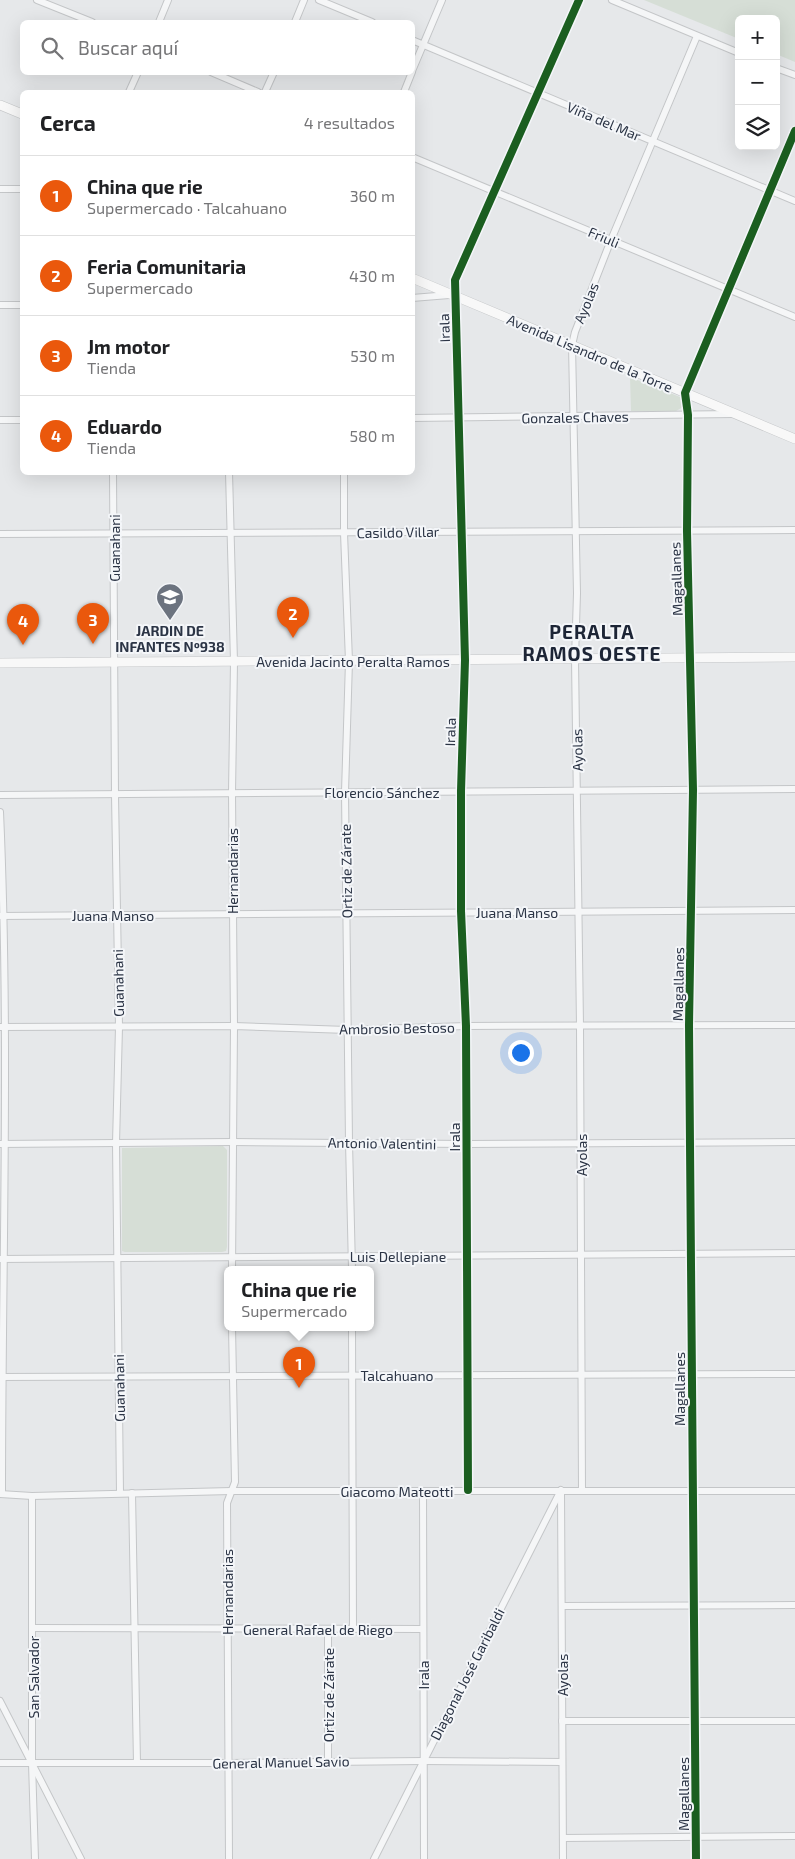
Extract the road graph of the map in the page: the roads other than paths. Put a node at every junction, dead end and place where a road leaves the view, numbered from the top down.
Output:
1 (37, 0) edge
2 (168, 0) edge
3 (304, 0) edge
4 (319, 0) edge
5 (442, 0) edge
6 (579, 0) edge
7 (612, 0) edge
8 (87, 20) edge
9 (160, 20) edge
10 (296, 20) edge
11 (367, 20) edge
12 (697, 36) junction
13 (415, 41) edge
14 (423, 44) junction
15 (735, 50) edge
16 (415, 64) edge
17 (780, 69) edge
18 (137, 75) edge
19 (218, 75) edge
20 (273, 75) edge
21 (411, 75) edge
22 (795, 75) edge
23 (130, 90) edge
24 (253, 90) edge
25 (266, 90) edge
26 (405, 90) edge
27 (538, 93) junction
28 (0, 105) edge
29 (20, 113) edge
30 (795, 131) edge
31 (652, 141) junction
32 (415, 158) edge
33 (0, 189) edge
34 (20, 189) edge
35 (495, 191) junction
36 (770, 191) junction
37 (795, 201) edge
38 (611, 240) junction
39 (415, 279) edge
40 (729, 289) junction
41 (453, 295) junction
42 (415, 298) edge
43 (0, 305) edge
44 (20, 305) edge
45 (795, 317) edge
46 (572, 345) junction
47 (685, 393) junction
48 (737, 414) junction
49 (688, 415) junction
50 (574, 417) junction
51 (415, 418) edge
52 (459, 418) junction
53 (0, 420) edge
54 (20, 420) edge
55 (795, 439) edge
56 (113, 475) edge
57 (229, 475) edge
58 (344, 475) edge
59 (795, 530) edge
60 (575, 531) junction
61 (687, 531) junction
62 (462, 532) junction
63 (230, 533) junction
64 (344, 533) junction
65 (0, 534) edge
66 (114, 534) junction
67 (795, 657) edge
68 (691, 658) junction
69 (576, 659) junction
70 (465, 660) junction
71 (348, 661) junction
72 (234, 662) junction
73 (0, 663) edge
74 (114, 663) junction
75 (795, 789) edge
76 (578, 790) junction
77 (693, 790) junction
78 (461, 791) junction
79 (345, 792) junction
80 (232, 793) junction
81 (0, 795) edge
82 (115, 795) junction
83 (0, 812) edge
84 (795, 910) edge
85 (461, 911) junction
86 (579, 912) junction
87 (692, 912) junction
88 (346, 913) junction
89 (233, 914) junction
90 (117, 915) junction
91 (2, 916) edge
92 (689, 1025) junction
93 (795, 1025) edge
94 (234, 1026) junction
95 (466, 1026) junction
96 (580, 1026) junction
97 (2, 1027) edge
98 (119, 1027) junction
99 (348, 1030) junction
100 (232, 1142) junction
101 (349, 1142) junction
102 (690, 1142) junction
103 (795, 1142) edge
104 (116, 1143) junction
105 (581, 1143) junction
106 (2, 1144) edge
107 (467, 1144) junction
108 (795, 1253) edge
109 (691, 1254) junction
110 (581, 1255) junction
111 (352, 1256) junction
112 (467, 1256) junction
113 (232, 1257) junction
114 (117, 1258) junction
115 (2, 1259) edge
116 (232, 1266) edge
117 (352, 1266) edge
118 (232, 1331) edge
119 (352, 1331) edge
120 (692, 1374) junction
121 (795, 1374) edge
122 (467, 1375) junction
123 (581, 1375) junction
124 (118, 1376) junction
125 (232, 1376) junction
126 (352, 1376) junction
127 (1, 1377) edge
128 (468, 1490) junction
129 (561, 1490) junction
130 (582, 1490) junction
131 (795, 1490) edge
132 (232, 1491) junction
133 (353, 1491) junction
134 (693, 1491) junction
135 (423, 1492) junction
136 (120, 1493) junction
137 (1, 1494) edge
138 (132, 1494) junction
139 (32, 1496) junction
140 (795, 1605) edge
141 (562, 1606) junction
142 (694, 1606) junction
143 (33, 1628) junction
144 (133, 1628) junction
145 (227, 1628) junction
146 (328, 1629) junction
147 (353, 1629) junction
148 (424, 1629) junction
149 (0, 1701) edge
150 (562, 1721) junction
151 (695, 1721) junction
152 (795, 1721) edge
153 (328, 1761) junction
154 (423, 1761) junction
155 (137, 1762) junction
156 (562, 1762) junction
157 (0, 1763) edge
158 (32, 1763) junction
159 (229, 1763) junction
160 (795, 1836) edge
161 (696, 1837) junction
162 (563, 1838) junction
163 (35, 1859) edge
164 (82, 1859) edge
165 (229, 1859) edge
166 (374, 1859) edge
167 (424, 1859) edge
168 (563, 1859) edge
169 (696, 1859) edge

1 - 8 street
2 - 9 street
3 - 10 street
4 - 11 street
5 - 14 street
6 - 27 street, Irala
7 - 12 street
12 - 15 street
12 - 31 street, Ayolas
13 - 14 street, Viña del Mar
14 - 16 street
14 - 27 street, Viña del Mar
17 - 22 street
18 - 23 street
19 - 24 street
20 - 25 street
21 - 26 street
27 - 31 street, Viña del Mar
27 - 35 street, Irala
28 - 29 main road
30 - 36 street
31 - 36 street, Viña del Mar
31 - 38 street, Ayolas
32 - 35 street, Friuli
33 - 34 street
35 - 38 street, Friuli
35 - 41 street, Irala
36 - 37 street, Viña del Mar
36 - 40 street
38 - 40 street, Friuli
38 - 46 street, Ayolas
39 - 41 main road, Avenida Lisandro de la Torre
40 - 45 street, Friuli
40 - 47 street
41 - 42 street
41 - 46 main road, Avenida Lisandro de la Torre
41 - 52 street, Irala
43 - 44 street
46 - 47 main road, Avenida Lisandro de la Torre
46 - 50 street, Ayolas
47 - 48 main road, Avenida Lisandro de la Torre
47 - 49 street, Magallanes
48 - 49 street, Gonzales Chaves
48 - 55 main road, Avenida Lisandro de la Torre
49 - 50 street, Gonzales Chaves
49 - 61 street, Magallanes
50 - 52 street, Gonzales Chaves
50 - 60 street, Ayolas
51 - 52 street, Gonzales Chaves
52 - 62 street, Irala
53 - 54 street
56 - 66 street, Guanahani
57 - 63 street, Hernandarias
58 - 64 street, Ortiz de Zárate
59 - 61 street, Casildo Villar
60 - 61 street, Casildo Villar
60 - 62 street, Casildo Villar
60 - 69 street, Ayolas
61 - 68 street, Magallanes
62 - 64 street, Casildo Villar
62 - 70 street, Irala
63 - 64 street, Casildo Villar
63 - 66 street, Casildo Villar
63 - 72 street, Hernandarias
64 - 71 street, Ortiz de Zárate
65 - 66 street, Casildo Villar
66 - 74 street, Guanahani
67 - 68 main road, Avenida Jacinto Peralta Ramos
68 - 69 main road, Avenida Jacinto Peralta Ramos
68 - 77 street, Magallanes
69 - 70 main road, Avenida Jacinto Peralta Ramos
69 - 76 street, Ayolas
70 - 71 main road, Avenida Jacinto Peralta Ramos
70 - 78 street, Irala
71 - 72 main road, Avenida Jacinto Peralta Ramos
71 - 79 street, Ortiz de Zárate
72 - 74 main road, Avenida Jacinto Peralta Ramos
72 - 80 street, Hernandarias
73 - 74 main road, Avenida Jacinto Peralta Ramos
74 - 82 street, Guanahani
75 - 77 street, Florencio Sánchez
76 - 77 street, Florencio Sánchez
76 - 78 street, Florencio Sánchez
76 - 86 street, Ayolas
77 - 87 street, Magallanes
78 - 79 street, Florencio Sánchez
78 - 85 street, Irala
79 - 80 street, Florencio Sánchez
79 - 88 street, Ortiz de Zárate
80 - 82 street, Florencio Sánchez
80 - 89 street, Hernandarias
81 - 82 street, Florencio Sánchez
82 - 90 street, Guanahani
83 - 91 street
84 - 87 street, Juana Manso
85 - 86 street, Juana Manso
85 - 88 street, Juana Manso
85 - 95 street, Irala
86 - 87 street, Juana Manso
86 - 96 street, Ayolas
87 - 92 street, Magallanes
88 - 89 street, Juana Manso
88 - 99 street, Ortiz de Zárate
89 - 90 street, Juana Manso
89 - 94 street, Hernandarias
90 - 91 street, Juana Manso
90 - 98 street, Guanahani
91 - 97 street
92 - 93 street, Ambrosio Bestoso
92 - 96 street, Ambrosio Bestoso
92 - 102 street, Magallanes
94 - 98 street, Ambrosio Bestoso
94 - 99 street, Ambrosio Bestoso
94 - 100 street, Hernandarias
95 - 96 street, Ambrosio Bestoso
95 - 99 street, Ambrosio Bestoso
95 - 107 street, Irala
96 - 105 street, Ayolas
97 - 98 street, Ambrosio Bestoso
97 - 106 street
98 - 104 street, Guanahani
99 - 101 street, Ortiz de Zárate
100 - 101 street, Antonio Valentini
100 - 104 street, Antonio Valentini
100 - 113 street, Hernandarias
101 - 107 street, Antonio Valentini
101 - 111 street, Ortiz de Zárate
102 - 103 street, Antonio Valentini
102 - 105 street, Antonio Valentini
102 - 109 street, Magallanes
104 - 106 street, Antonio Valentini
104 - 114 street, Guanahani
105 - 107 street, Antonio Valentini
105 - 110 street, Ayolas
106 - 115 street
107 - 112 street, Irala
108 - 109 street, Luis Dellepiane
109 - 110 street, Luis Dellepiane
109 - 120 street, Magallanes
110 - 112 street, Luis Dellepiane
110 - 123 street, Ayolas
111 - 112 street, Luis Dellepiane
111 - 113 street, Luis Dellepiane
111 - 117 street, Ortiz de Zárate
112 - 122 street, Irala
113 - 114 street, Luis Dellepiane
113 - 116 street, Hernandarias
114 - 115 street, Luis Dellepiane
114 - 124 street, Guanahani
115 - 127 street
118 - 125 street, Hernandarias
119 - 126 street
120 - 121 street, Talcahuano
120 - 123 street, Talcahuano
120 - 134 street, Magallanes
122 - 123 street, Talcahuano
122 - 126 street, Talcahuano
122 - 128 street, Irala
123 - 130 street, Ayolas
124 - 125 street, Talcahuano
124 - 127 street, Talcahuano
124 - 136 street, Guanahani
125 - 126 street, Talcahuano
125 - 132 street, Hernandarias
126 - 133 street
127 - 137 street
128 - 129 street, Giacomo Mateotti
128 - 135 street, Giacomo Mateotti
129 - 130 street, Giacomo Mateotti
129 - 141 street, Ayolas
129 - 154 street, Diagonal José Garibaldi
130 - 134 street, Giacomo Mateotti
131 - 134 street, Giacomo Mateotti
132 - 133 street, Giacomo Mateotti
132 - 138 street, Giacomo Mateotti
132 - 145 street, Hernandarias
133 - 135 street, Giacomo Mateotti
133 - 147 street
134 - 142 street, Magallanes
135 - 148 street, Irala
136 - 138 street, Giacomo Mateotti
136 - 139 street, Giacomo Mateotti
137 - 139 street, Giacomo Mateotti
138 - 144 street
139 - 143 street, San Salvador
140 - 142 street
141 - 142 street
141 - 150 street, Ayolas
142 - 151 street, Magallanes
143 - 144 street, General Rafael de Riego
143 - 158 street, San Salvador
144 - 145 street, General Rafael de Riego
144 - 155 street
145 - 146 street, General Rafael de Riego
145 - 159 street, Hernandarias
146 - 147 street, General Rafael de Riego
146 - 153 street, Ortiz de Zárate
147 - 148 street, General Rafael de Riego
148 - 154 street, Irala
149 - 158 street
150 - 151 street
150 - 156 street, Ayolas
151 - 152 street
151 - 161 street, Magallanes
153 - 154 street, General Manuel Savio
153 - 159 street, General Manuel Savio
154 - 156 street, General Manuel Savio
154 - 166 street, Diagonal José Garibaldi
154 - 167 street, Irala
155 - 158 street, General Manuel Savio
155 - 159 street, General Manuel Savio
156 - 162 street, Ayolas
157 - 158 street, General Manuel Savio
158 - 163 street, San Salvador
158 - 164 street
159 - 165 street, Hernandarias
160 - 161 street
161 - 162 street
161 - 169 street, Magallanes
162 - 168 street, Ayolas

